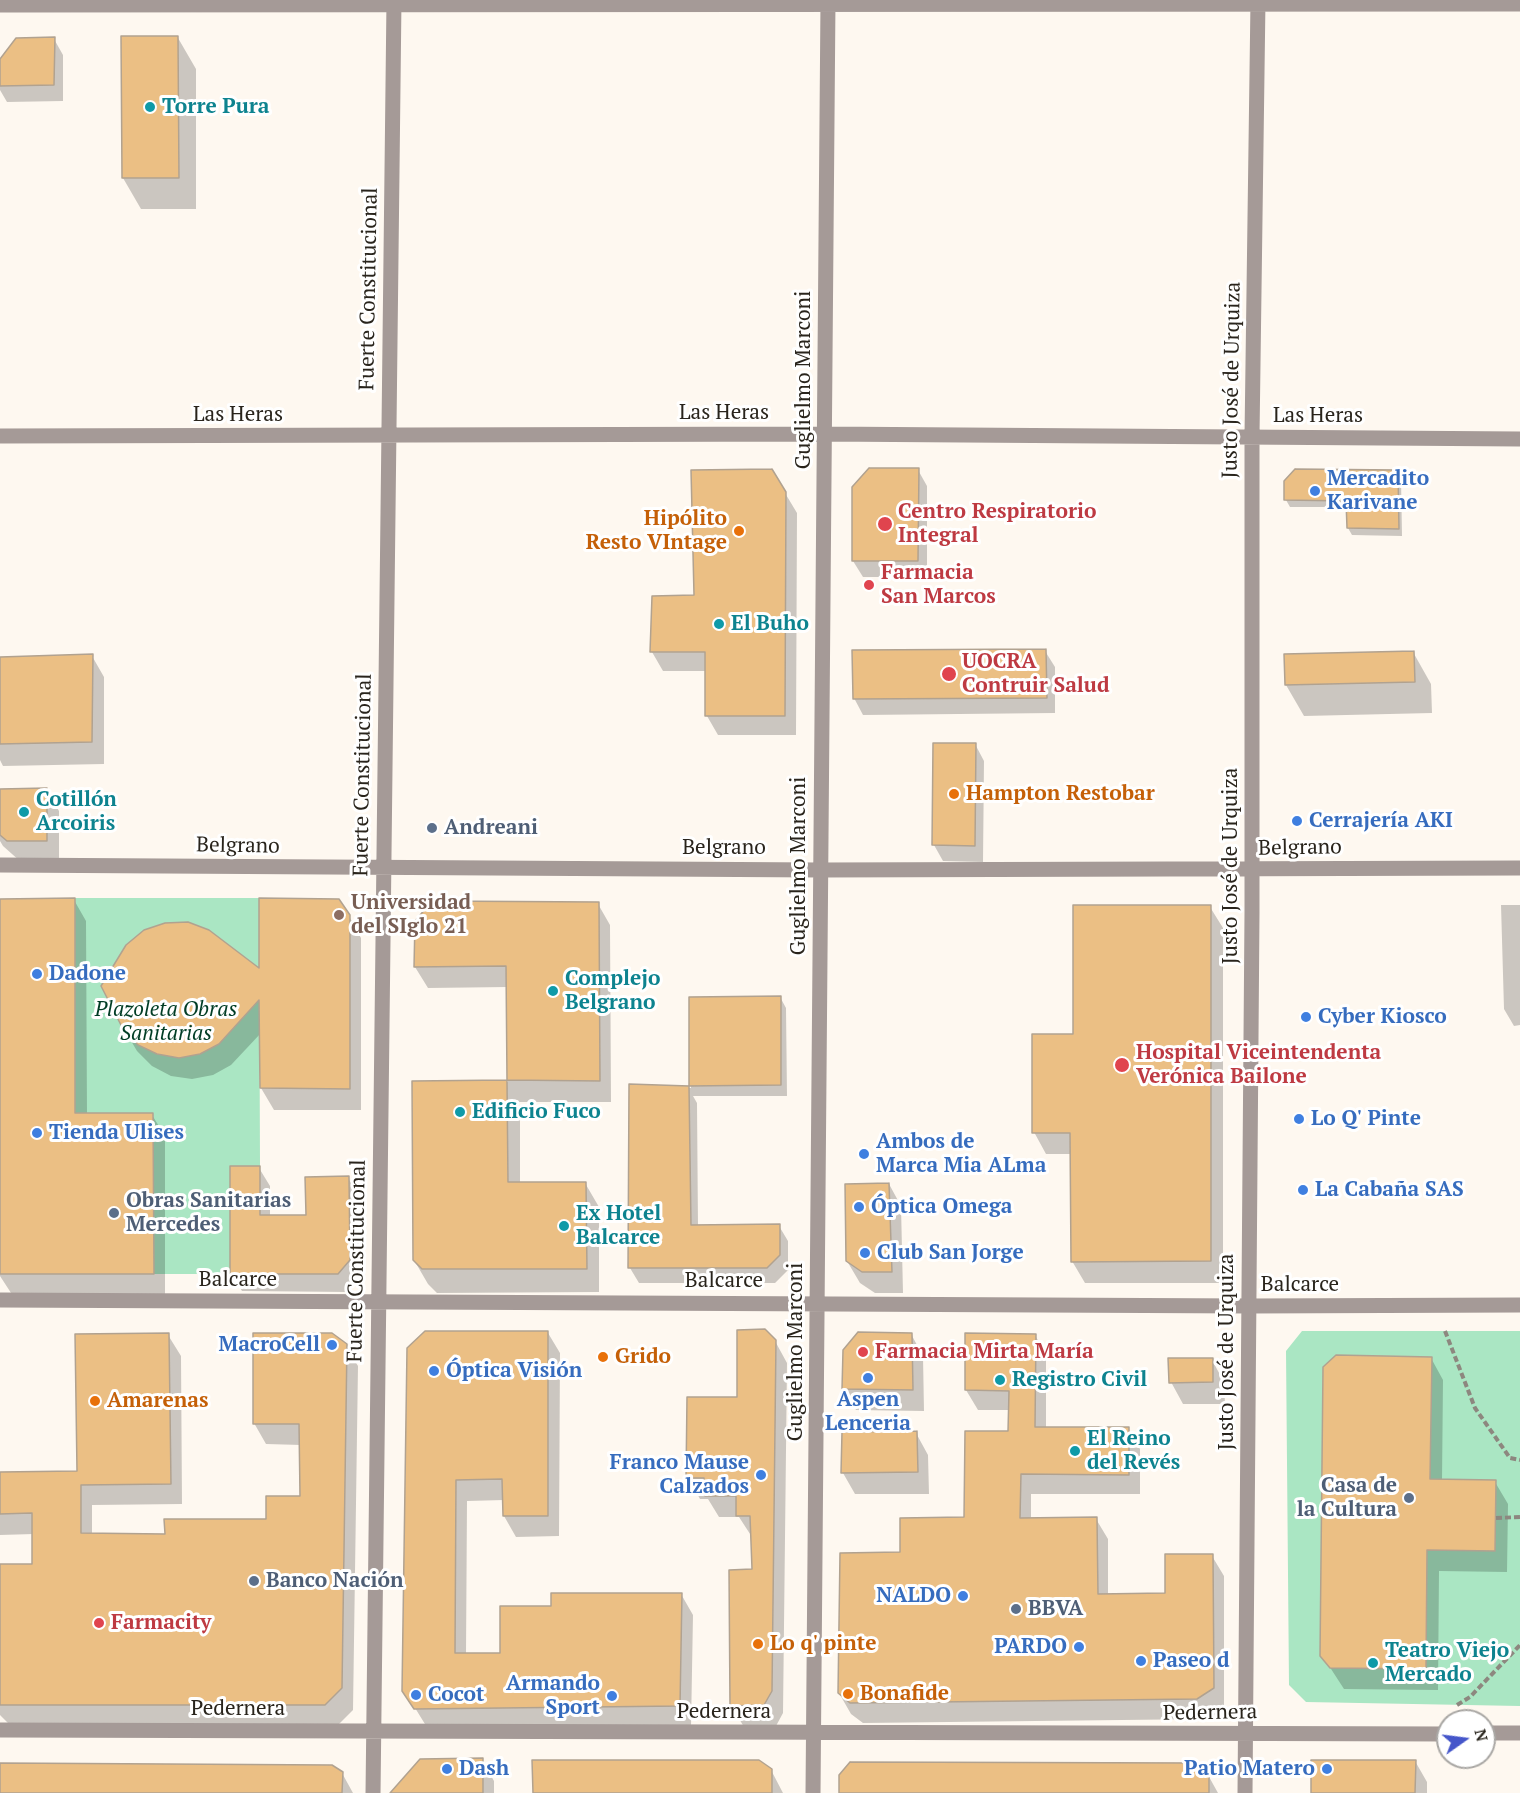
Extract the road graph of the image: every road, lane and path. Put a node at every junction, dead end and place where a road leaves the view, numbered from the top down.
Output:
1 (394, 2) edge
2 (828, 2) edge
3 (1258, 2) edge
4 (1520, 4) edge
5 (0, 5) edge
6 (824, 434) junction
7 (388, 435) junction
8 (0, 436) edge
9 (1252, 436) junction
10 (1520, 438) edge
11 (0, 865) edge
12 (383, 867) junction
13 (1520, 868) edge
14 (820, 870) junction
15 (1251, 870) junction
16 (0, 1300) edge
17 (378, 1301) junction
18 (817, 1303) junction
19 (1520, 1305) edge
20 (1249, 1306) junction
21 (1445, 1331) dead end
22 (1520, 1460) edge
23 (1520, 1517) edge
24 (1496, 1518) dead end
25 (1520, 1645) edge
26 (1457, 1705) dead end
27 (0, 1730) edge
28 (372, 1730) junction
29 (814, 1732) junction
30 (1246, 1732) junction
31 (1496, 1733) edge
32 (1520, 1733) edge
33 (1436, 1734) edge
34 (372, 1793) edge
35 (813, 1793) edge
36 (1245, 1793) edge

1 - 2 street
1 - 5 street
1 - 7 street, Fuerte Constitucional
2 - 3 street
2 - 6 street, Guglielmo Marconi
3 - 4 street
3 - 9 street, Justo José de Urquiza
6 - 7 street, Las Heras
6 - 9 street, Las Heras
6 - 14 street, Guglielmo Marconi
7 - 8 street, Las Heras
7 - 12 street, Fuerte Constitucional
9 - 10 street, Las Heras
9 - 15 street, Justo José de Urquiza
11 - 12 street, Belgrano
12 - 14 street, Belgrano
12 - 17 street, Fuerte Constitucional
13 - 15 street, Belgrano
14 - 15 street, Belgrano
14 - 18 street, Guglielmo Marconi
15 - 20 street, Justo José de Urquiza
16 - 17 street, Balcarce
17 - 18 street, Balcarce
17 - 28 street, Fuerte Constitucional
18 - 20 street, Balcarce
18 - 29 street, Guglielmo Marconi
19 - 20 street, Balcarce
20 - 30 street, Justo José de Urquiza
21 - 22 path
23 - 24 path
25 - 26 path
27 - 28 street, Pedernera
28 - 29 street, Pedernera
28 - 34 street, Fuerte Constitucional
29 - 30 street, Pedernera
29 - 35 street, Guglielmo Marconi
30 - 33 street, Pedernera
30 - 36 street, Justo José de Urquiza
31 - 32 street

